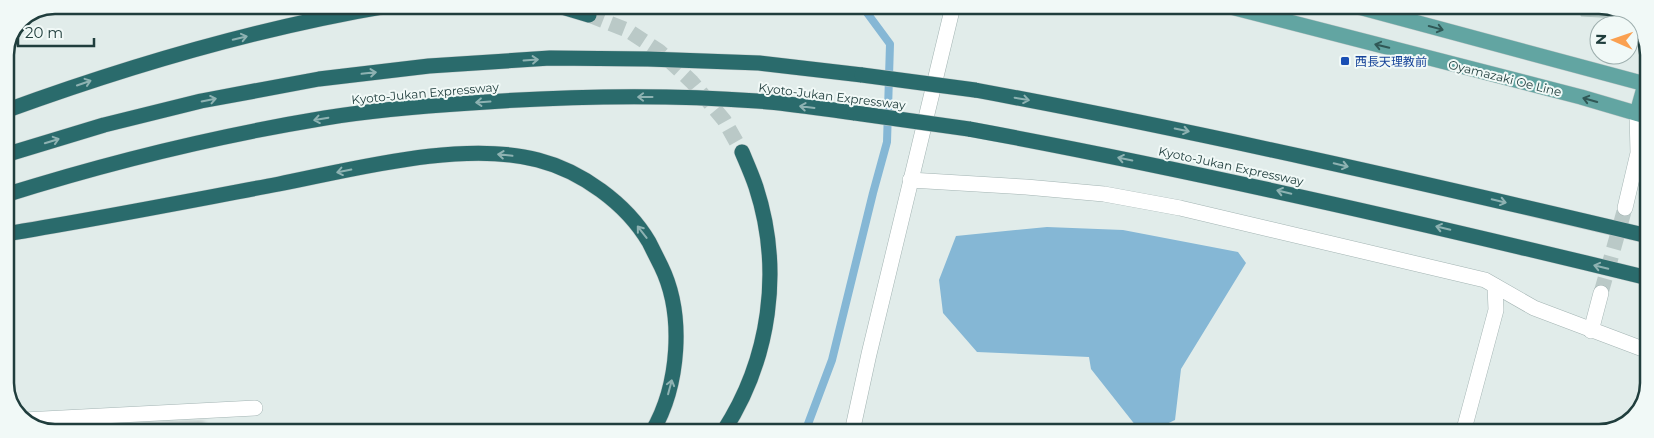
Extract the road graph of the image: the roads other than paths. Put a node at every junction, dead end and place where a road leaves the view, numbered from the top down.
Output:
1 (348, 14) edge
2 (586, 14) edge
3 (951, 14) edge
4 (1259, 14) edge
5 (1387, 14) edge
6 (589, 15) tunnel mouth
7 (1640, 77) edge
8 (14, 107) edge
9 (1640, 114) edge
10 (1640, 138) edge
11 (14, 152) edge
12 (742, 152) tunnel mouth
13 (910, 180) junction
14 (14, 192) edge
15 (1625, 208) tunnel mouth
16 (14, 233) edge
17 (1640, 234) edge
18 (1640, 276) edge
19 (1495, 286) junction
20 (1602, 293) tunnel mouth
21 (1591, 331) junction
22 (1640, 348) edge
23 (255, 408) dead end
24 (35, 419) edge
25 (657, 424) edge
26 (728, 424) edge
27 (854, 424) edge
28 (1465, 424) edge

8 -> 1 highway
2 - 6 highway
3 - 13 street
9 -> 4 main road, Oyamazaki Oe Line
5 -> 7 main road
10 - 15 street
11 -> 17 highway, Kyoto-Jukan Expressway, bridge
12 - 26 highway
13 - 19 street
13 - 27 street
18 -> 14 highway, Kyoto-Jukan Expressway, bridge
25 -> 16 highway
19 - 21 street
19 - 28 street
20 - 21 street
21 - 22 street
23 - 24 street

